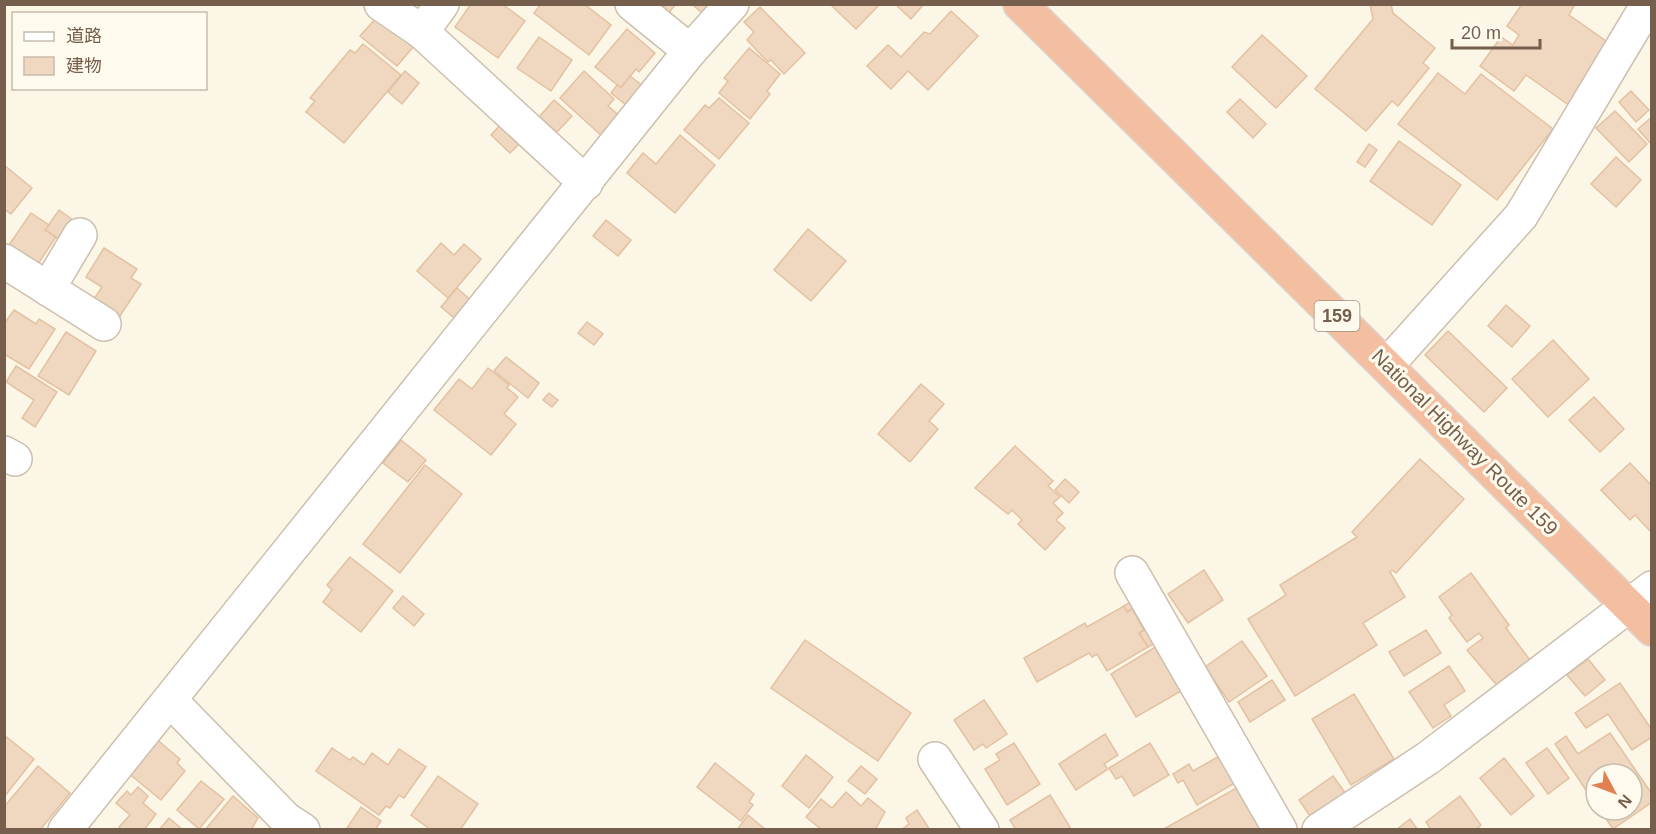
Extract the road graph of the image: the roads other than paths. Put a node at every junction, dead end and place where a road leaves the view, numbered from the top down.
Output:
1 (381, 4) edge
2 (442, 4) edge
3 (632, 4) edge
4 (732, 4) edge
5 (1020, 4) edge
6 (1648, 4) edge
7 (422, 32) junction
8 (690, 51) junction
9 (586, 183) junction
10 (80, 235) dead end
11 (4, 261) edge
12 (48, 289) junction
13 (104, 324) dead end
14 (1387, 365) junction
15 (1132, 573) dead end
16 (1640, 596) edge
17 (1652, 629) edge
18 (170, 700) junction
19 (935, 759) dead end
20 (68, 829) edge
21 (303, 830) edge
22 (982, 830) edge
23 (1280, 830) edge
24 (1319, 830) edge

1 - 7 street
2 - 7 street
3 - 8 street
4 - 8 street
5 - 14 highway, National Highway Route 159 / 159
6 - 14 street
7 - 9 street
8 - 9 street
9 - 18 street
10 - 12 street
11 - 12 street
12 - 13 street
14 - 16 highway, National Highway Route 159 / 159
15 - 23 street
16 - 17 highway, National Highway Route 159 / 159
16 - 24 street
18 - 20 street
18 - 21 street
19 - 22 street

